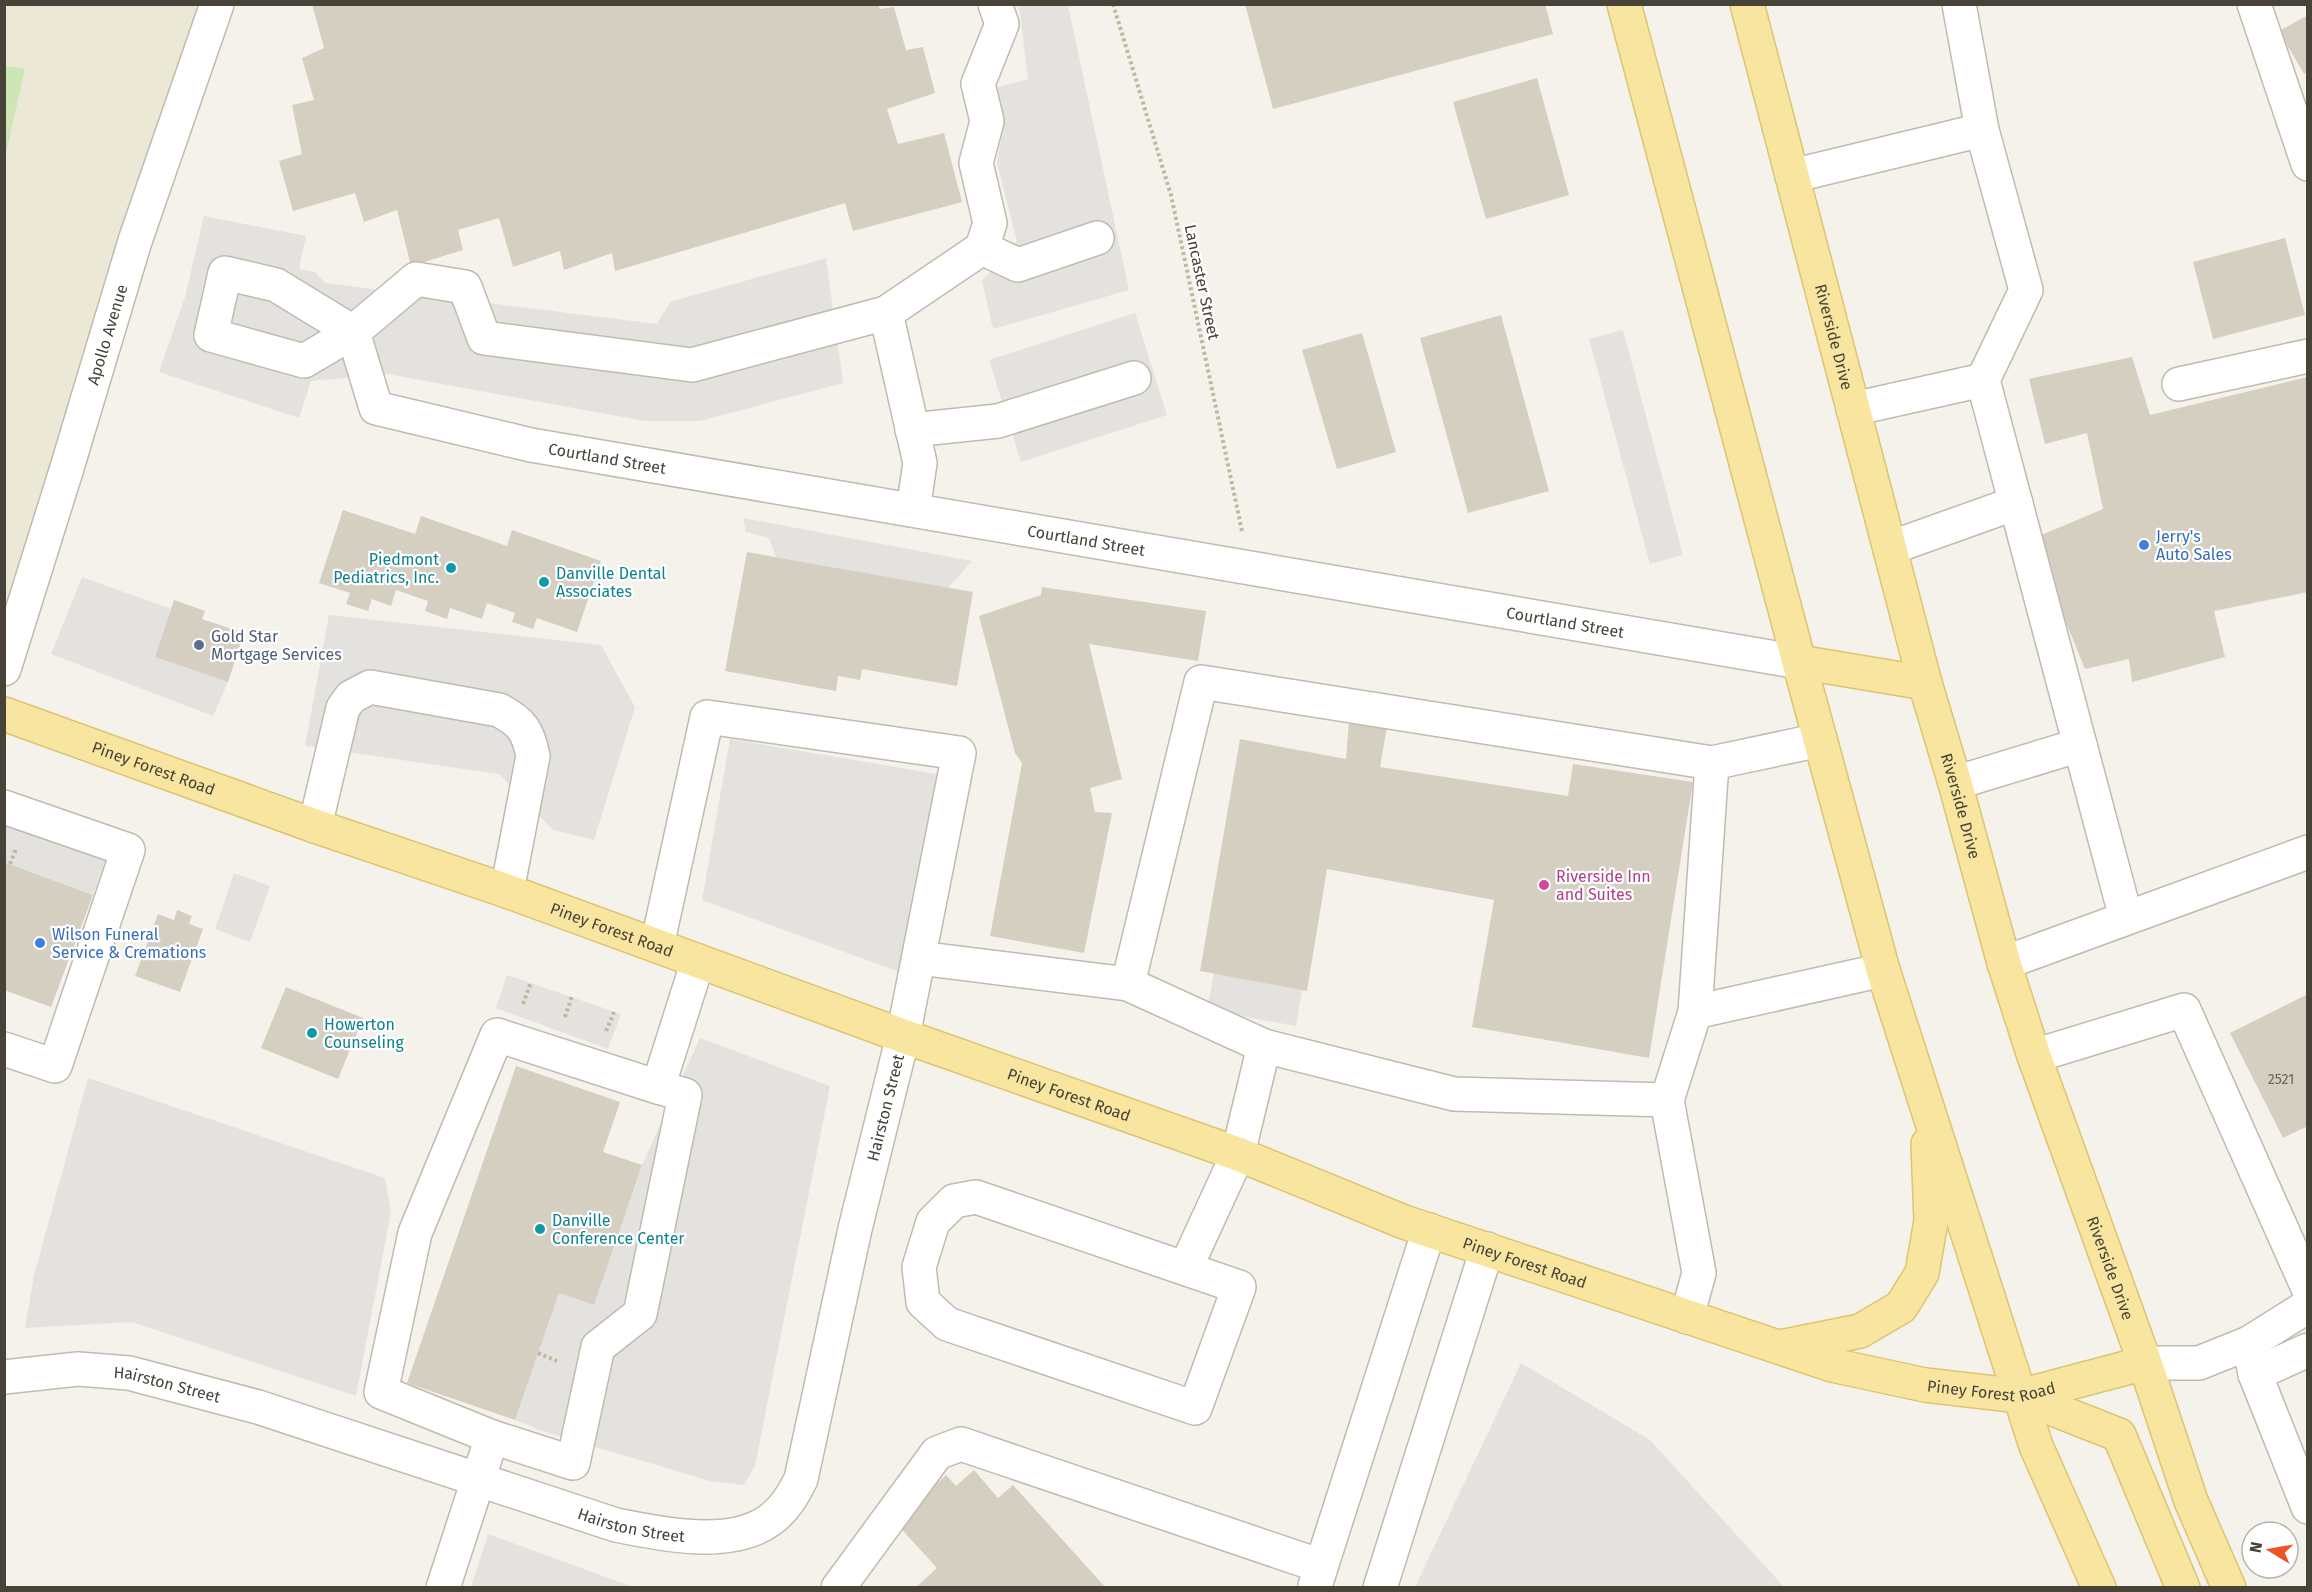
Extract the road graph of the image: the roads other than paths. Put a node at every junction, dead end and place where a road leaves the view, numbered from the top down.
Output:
1 (217, 4) edge
2 (995, 4) edge
3 (1624, 4) edge
4 (1748, 4) edge
5 (1959, 4) edge
6 (2254, 4) edge
7 (1982, 130) junction
8 (2307, 164) edge
9 (1792, 176) junction
10 (1097, 238) dead end
11 (982, 249) junction
12 (886, 313) junction
13 (2307, 356) edge
14 (1134, 378) dead end
15 (1983, 380) junction
16 (2179, 384) dead end
17 (1853, 409) junction
18 (912, 430) junction
19 (2016, 503) junction
20 (913, 510) junction
21 (1890, 548) junction
22 (1799, 662) junction
23 (4, 669) edge
24 (1925, 683) junction
25 (4, 714) edge
26 (1820, 740) junction
27 (2080, 744) junction
28 (1712, 763) junction
29 (1955, 783) junction
30 (4, 807) edge
31 (315, 826) junction
32 (2307, 852) edge
33 (507, 891) junction
34 (2126, 918) junction
35 (657, 946) junction
36 (919, 958) junction
37 (698, 961) junction
38 (2004, 963) junction
39 (1883, 970) junction
40 (1128, 984) junction
41 (1695, 1012) junction
42 (903, 1036) junction
43 (1264, 1046) junction
44 (4, 1048) edge
45 (2034, 1056) junction
46 (658, 1087) junction
47 (1667, 1100) junction
48 (1926, 1103) junction
49 (1238, 1154) junction
50 (1429, 1230) junction
51 (1487, 1249) junction
52 (1186, 1267) junction
53 (2307, 1288) edge
54 (2307, 1305) edge
55 (1687, 1317) junction
56 (2249, 1343) junction
57 (1779, 1347) junction
58 (2307, 1350) edge
59 (2145, 1364) junction
60 (2256, 1374) junction
61 (4, 1377) edge
62 (2020, 1396) junction
63 (492, 1437) junction
64 (478, 1478) junction
65 (2307, 1507) edge
66 (1318, 1577) edge
67 (450, 1586) edge
68 (838, 1587) edge
69 (1380, 1587) edge
70 (2099, 1587) edge
71 (2183, 1587) edge
72 (2229, 1587) edge

1 - 23 street, Apollo Avenue
2 - 11 street
3 - 22 main road
4 - 9 main road, Riverside Drive
5 - 7 street
6 - 8 street
7 - 9 street
7 - 15 street
9 - 17 main road, Riverside Drive
10 - 11 street
11 - 12 street
12 - 18 street
12 - 20 street, Courtland Street
13 - 16 street
14 - 18 street
15 - 17 street
15 - 19 street
17 - 21 main road, Riverside Drive
18 - 20 street
19 - 21 street
19 - 27 street
20 - 22 street, Courtland Street
21 - 24 main road, Riverside Drive
22 - 24 main road
22 - 26 main road
24 - 29 main road, Riverside Drive
25 - 31 main road, Piney Forest Road
26 - 28 street
26 - 39 main road
27 - 29 street
27 - 34 street
28 - 40 street
28 - 41 street
29 - 38 main road, Riverside Drive
30 - 44 street
31 - 33 main road, Piney Forest Road
31 - 33 street
32 - 34 street
33 - 35 main road, Piney Forest Road
34 - 38 street
35 - 36 street, Hairston Street
35 - 37 main road, Piney Forest Road
36 - 40 street
36 - 42 street, Hairston Street
37 - 42 main road, Piney Forest Road
37 - 46 street
38 - 45 main road, Riverside Drive
39 - 41 street
39 - 48 main road
40 - 43 street
41 - 47 street
42 - 49 main road, Piney Forest Road
42 - 64 street, Hairston Street
43 - 47 street
43 - 49 street
45 - 53 street
45 - 59 main road, Riverside Drive
46 - 63 street
46 - 63 street
47 - 55 street
48 - 57 main road
48 - 62 main road
49 - 50 main road, Piney Forest Road
49 - 52 street
50 - 51 main road, Piney Forest Road
50 - 66 street
51 - 55 main road, Piney Forest Road
51 - 69 street
52 - 52 street
54 - 56 street
55 - 57 main road, Piney Forest Road
56 - 59 street
56 - 60 street
57 - 62 main road, Piney Forest Road
58 - 60 street
59 - 62 main road, Piney Forest Road
59 - 72 main road, Riverside Drive
60 - 65 street
61 - 64 street, Hairston Street
62 - 70 main road
62 - 71 main road
63 - 64 street
64 - 67 street
66 - 68 street

